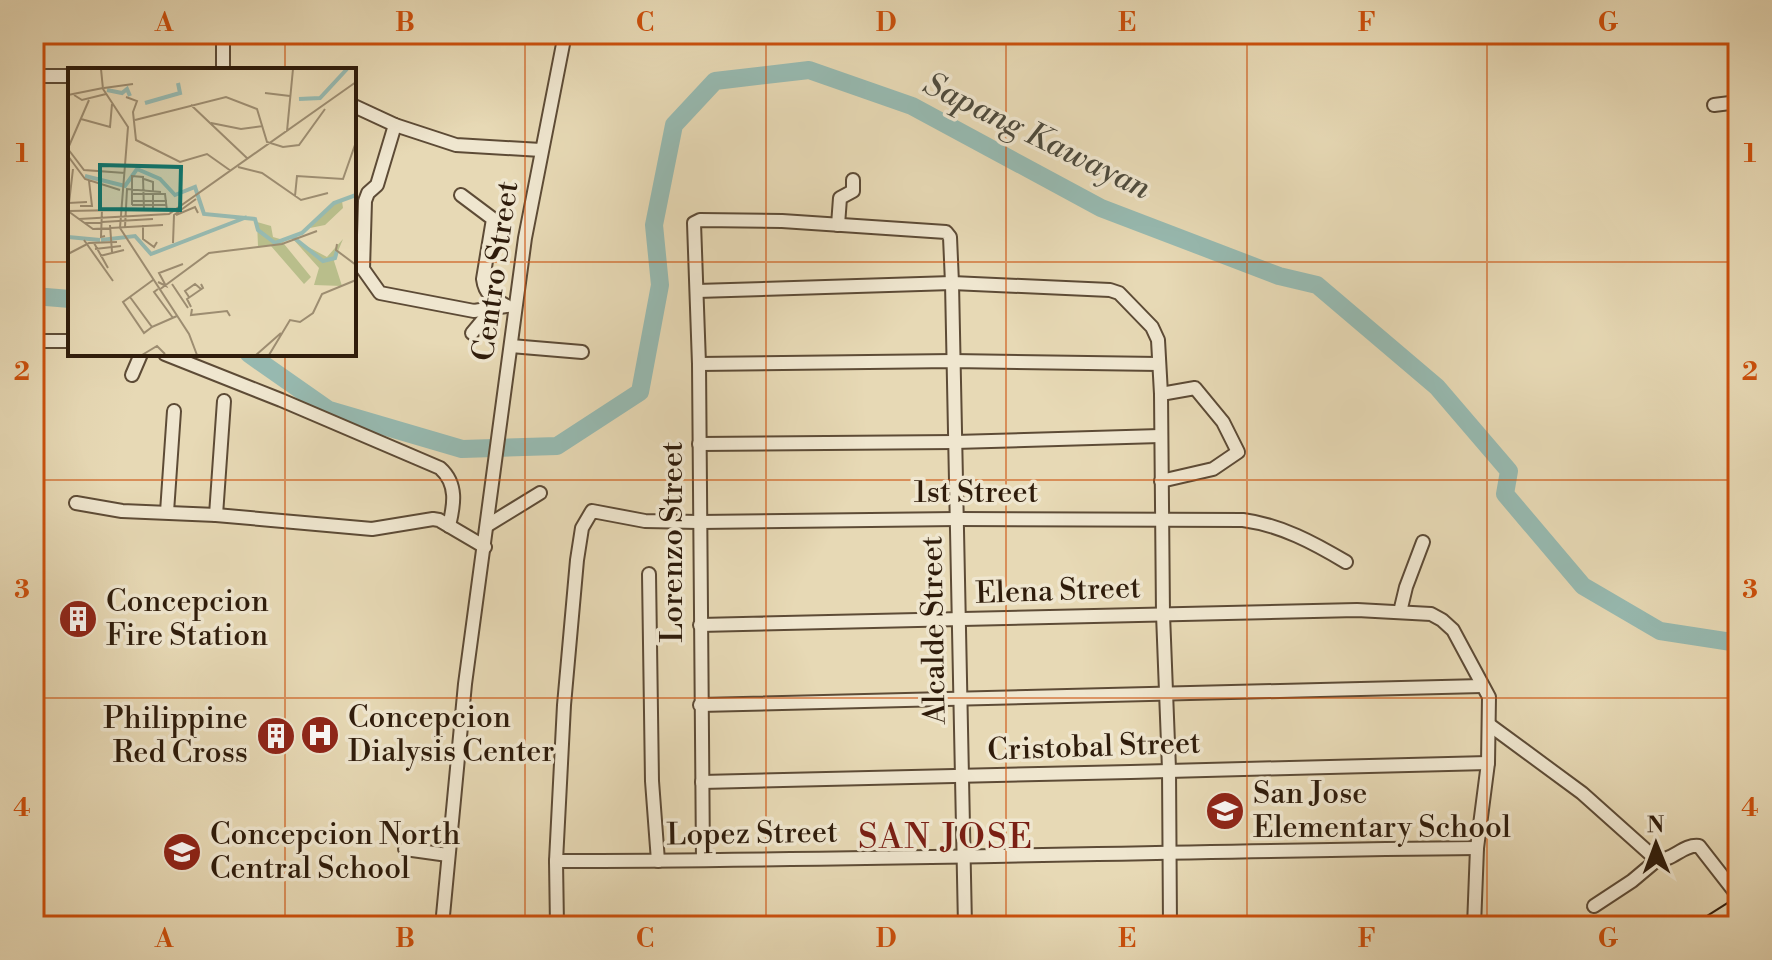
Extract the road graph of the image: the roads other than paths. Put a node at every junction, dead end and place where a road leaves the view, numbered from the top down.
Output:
1 (223, 34) edge
2 (565, 34) edge
3 (223, 68) edge
4 (34, 76) edge
5 (68, 76) edge
6 (1738, 102) edge
7 (1714, 105) dead end
8 (356, 107) edge
9 (395, 125) junction
10 (541, 150) junction
11 (853, 180) dead end
12 (461, 195) dead end
13 (838, 225) junction
14 (952, 283) junction
15 (697, 291) junction
16 (510, 308) junction
17 (492, 309) junction
18 (472, 333) dead end
19 (34, 341) edge
20 (68, 341) edge
21 (511, 346) junction
22 (582, 352) dead end
23 (140, 356) edge
24 (170, 356) edge
25 (953, 361) junction
26 (699, 364) junction
27 (1159, 364) junction
28 (132, 375) dead end
29 (1161, 394) junction
30 (224, 401) dead end
31 (174, 411) dead end
32 (1160, 436) junction
33 (955, 442) junction
34 (699, 444) junction
35 (1161, 481) junction
36 (540, 493) dead end
37 (76, 503) dead end
38 (167, 512) junction
39 (216, 515) junction
40 (957, 519) junction
41 (1162, 519) junction
42 (488, 521) junction
43 (699, 522) junction
44 (449, 526) junction
45 (1423, 542) dead end
46 (485, 547) junction
47 (1346, 562) dead end
48 (649, 574) dead end
49 (1400, 612) junction
50 (1163, 614) junction
51 (959, 620) junction
52 (700, 625) junction
53 (1482, 686) junction
54 (1165, 694) junction
55 (961, 698) junction
56 (700, 705) junction
57 (1491, 726) junction
58 (1488, 763) junction
59 (1169, 769) junction
60 (963, 778) junction
61 (702, 782) junction
62 (1477, 848) junction
63 (405, 849) dead end
64 (1170, 851) junction
65 (448, 855) junction
66 (964, 858) junction
67 (703, 860) junction
68 (1657, 860) junction
69 (556, 861) junction
70 (658, 861) junction
71 (1738, 896) edge
72 (1594, 906) dead end
73 (1738, 907) edge
74 (442, 926) edge
75 (557, 926) edge
76 (965, 926) edge
77 (1170, 926) edge
78 (1443, 926) edge
79 (1474, 926) edge
80 (1708, 926) edge

1 - 3 street
2 - 10 street, Centro Street
4 - 5 street
6 - 7 street
8 - 9 street
9 - 10 street
9 - 17 street
10 - 16 street, Centro Street
11 - 13 street
12 - 16 street
13 - 14 street, Alcalde Street
13 - 15 street, Lorenzo Street
14 - 15 street
14 - 25 street, Alcalde Street
14 - 27 street
15 - 26 street, Lorenzo Street
16 - 17 street
16 - 21 street, Centro Street
17 - 18 street
19 - 20 street
21 - 22 street
21 - 42 street, Centro Street
23 - 28 street
24 - 44 street
25 - 26 street
25 - 27 street
25 - 33 street, Alcalde Street
26 - 34 street, Lorenzo Street
27 - 29 street
29 - 32 street
29 - 35 street
30 - 39 street
31 - 38 street
32 - 33 street
32 - 35 street
33 - 34 street
33 - 40 street, Alcalde Street
34 - 43 street, Lorenzo Street
35 - 41 street
36 - 42 street
37 - 38 street
38 - 39 street
39 - 44 street
40 - 41 street, 1st Street
40 - 43 street, 1st Street
40 - 51 street, Alcalde Street
41 - 47 street, 1st Street
41 - 50 street
42 - 46 street, Centro Street
43 - 52 street, Lorenzo Street
43 - 69 street, 1st Street
44 - 46 street
45 - 49 street
46 - 65 street, Centro Street
48 - 70 street
49 - 50 street, Elena Street
49 - 53 street, Elena Street
50 - 51 street, Elena Street
50 - 54 street
51 - 52 street, Elena Street
51 - 55 street, Alcalde Street
52 - 56 street, Lorenzo Street
53 - 54 street, Cristobal Street
53 - 57 street
54 - 55 street, Cristobal Street
54 - 59 street
55 - 56 street, Cristobal Street
55 - 60 street, Alcalde Street
56 - 61 street, Lorenzo Street
57 - 58 street
57 - 68 street
58 - 59 street, Cristobal Street
58 - 62 street
59 - 60 street, Cristobal Street
59 - 64 street
60 - 61 street, Cristobal Street
60 - 66 street, Alcalde Street
61 - 67 street, Lorenzo Street
62 - 64 street, Lopez Street
62 - 79 street
63 - 65 street
64 - 66 street, Lopez Street
64 - 77 street
65 - 74 street, Centro Street
66 - 67 street, Lopez Street
66 - 76 street, Alcalde Street
67 - 70 street, Lopez Street
68 - 71 street
68 - 72 street
69 - 70 street, Lopez Street
69 - 75 street
73 - 80 main road
78 - 79 street

